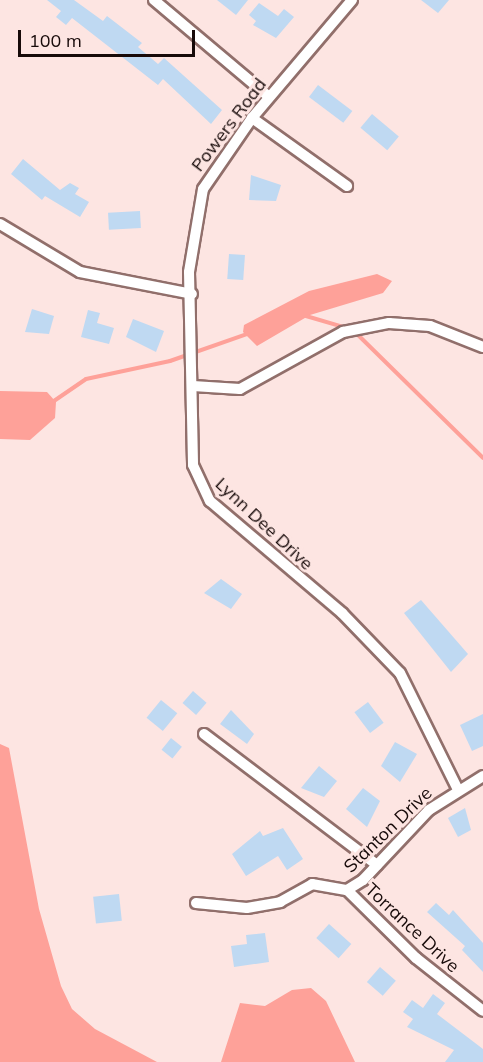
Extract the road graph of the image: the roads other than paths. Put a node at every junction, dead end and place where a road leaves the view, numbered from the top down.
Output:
1 (154, 0) edge
2 (352, 0) edge
3 (269, 97) junction
4 (252, 118) junction
5 (347, 186) dead end
6 (0, 224) edge
7 (192, 294) junction
8 (483, 347) edge
9 (193, 386) junction
10 (204, 734) dead end
11 (483, 776) edge
12 (457, 788) junction
13 (377, 865) junction
14 (347, 890) junction
15 (196, 903) dead end
16 (483, 1011) edge

1 - 3 street
2 - 3 street, Powers Road
3 - 4 street, Powers Road
4 - 5 street
4 - 7 street, Powers Road
6 - 7 street
7 - 9 street, Lynn Dee Drive
8 - 9 street
9 - 12 street, Lynn Dee Drive
10 - 13 street
11 - 12 street, Stanton Drive
12 - 13 street, Stanton Drive
13 - 14 street, Stanton Drive
14 - 15 street
14 - 16 street, Torrance Drive

